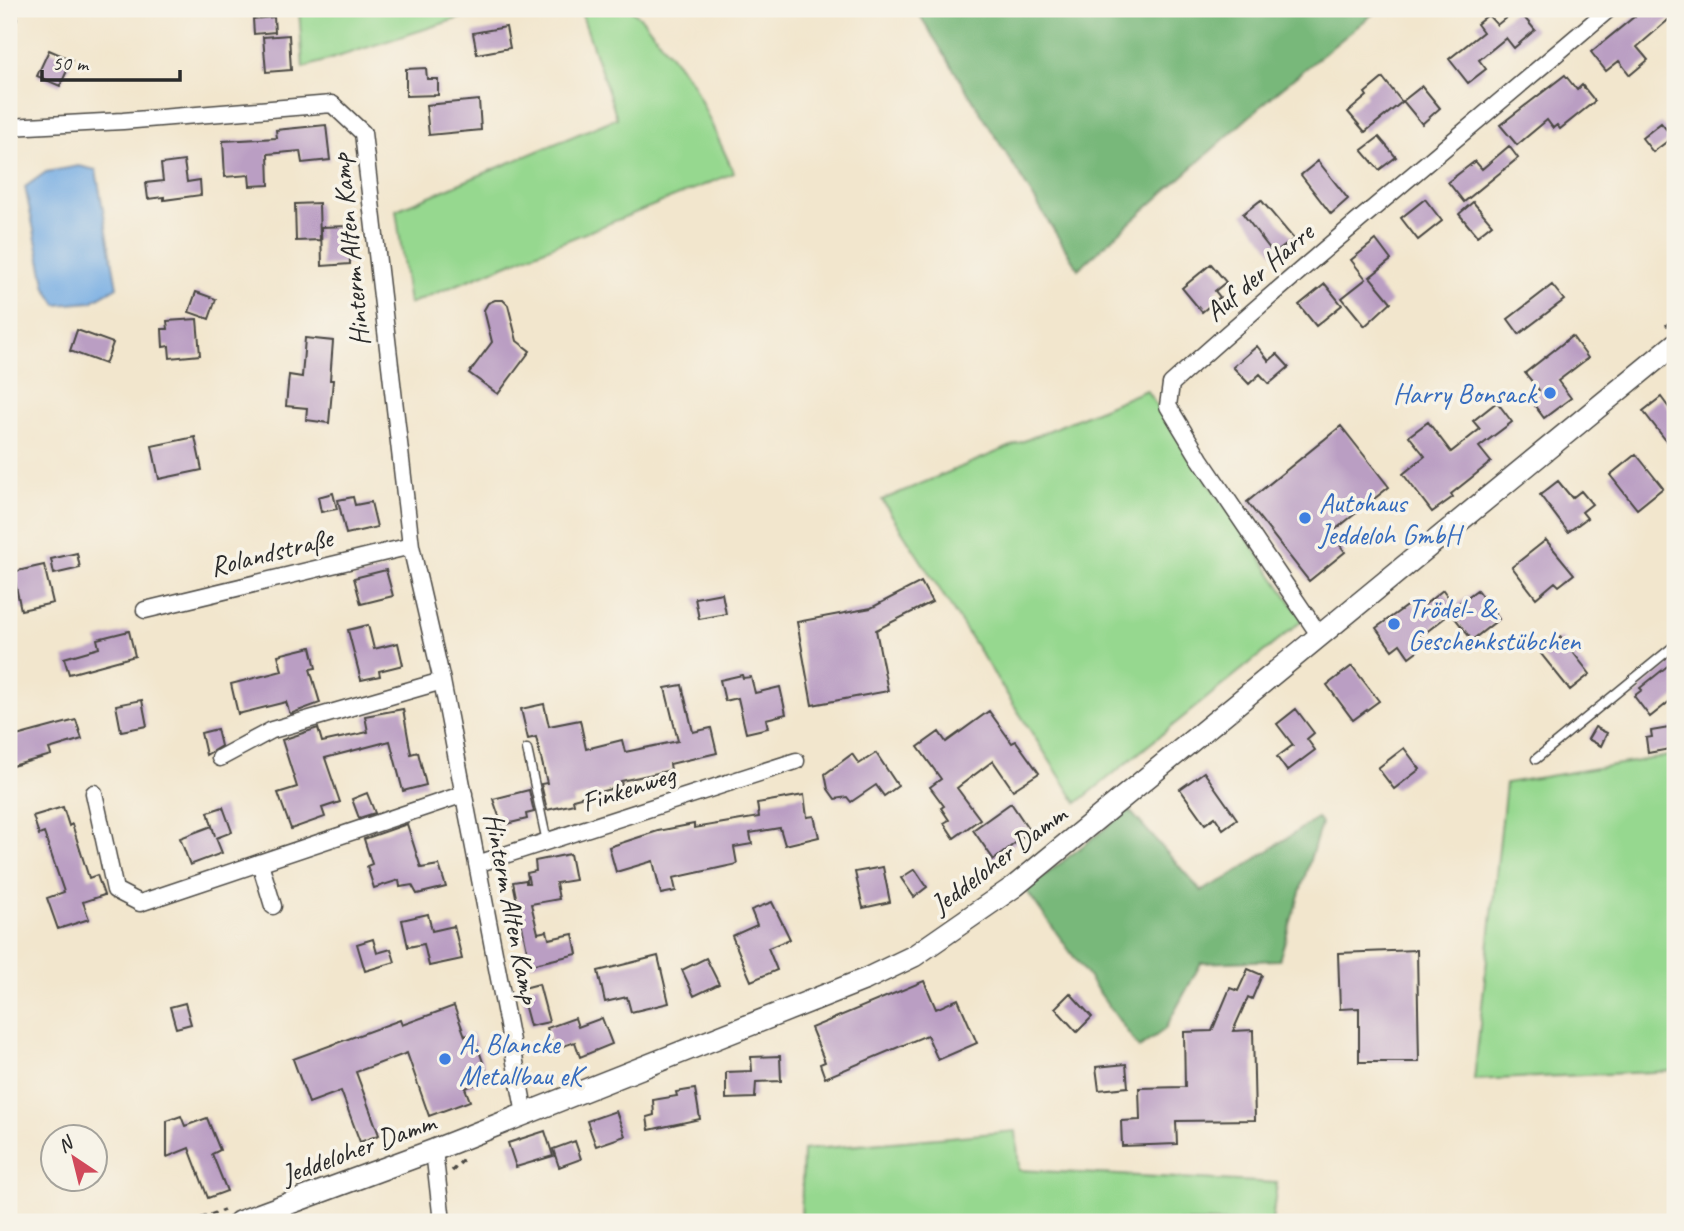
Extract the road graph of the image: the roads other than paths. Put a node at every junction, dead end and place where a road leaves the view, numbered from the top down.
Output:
1 (14, 9) edge
2 (1609, 9) edge
3 (9, 35) edge
4 (9, 127) edge
5 (1670, 335) edge
6 (411, 546) junction
7 (145, 610) dead end
8 (1320, 636) junction
9 (1675, 645) edge
10 (442, 681) junction
11 (527, 748) dead end
12 (220, 758) dead end
13 (1536, 759) dead end
14 (796, 761) dead end
15 (94, 793) dead end
16 (464, 794) junction
17 (547, 842) junction
18 (260, 863) junction
19 (477, 864) junction
20 (273, 906) dead end
21 (525, 1114) junction
22 (434, 1150) junction
23 (234, 1215) edge
24 (442, 1222) edge

1 - 3 lane
2 - 8 street, Auf der Harre
4 - 6 street, Hinterm Alten Kamp
5 - 8 main road, Jeddeloher Damm
6 - 7 street, Rolandstraße
6 - 10 street, Hinterm Alten Kamp
8 - 21 main road, Jeddeloher Damm
9 - 13 lane
10 - 12 street
10 - 16 street, Hinterm Alten Kamp
11 - 17 lane
14 - 17 street, Finkenweg
15 - 18 street, Hinterm Alten Kamp
16 - 18 street, Hinterm Alten Kamp
16 - 19 street, Hinterm Alten Kamp
17 - 19 street, Finkenweg
18 - 20 street
19 - 21 street, Hinterm Alten Kamp
21 - 22 main road, Jeddeloher Damm
22 - 23 main road, Jeddeloher Damm
22 - 24 street

